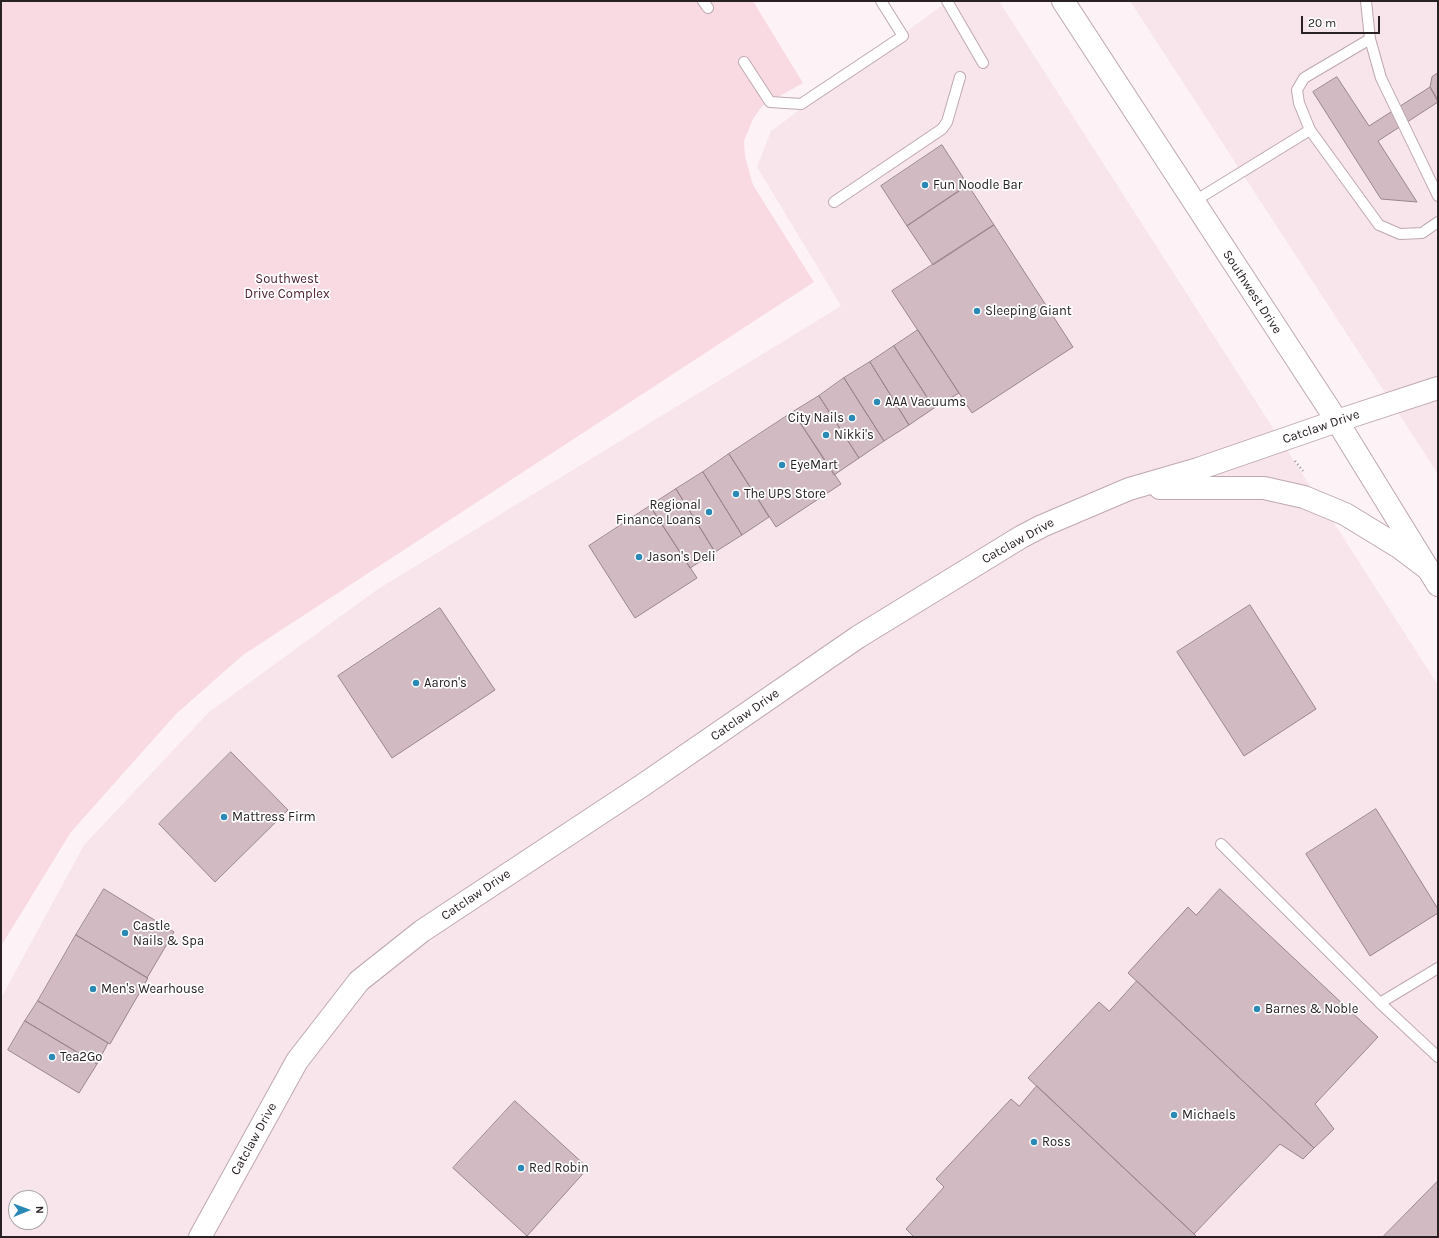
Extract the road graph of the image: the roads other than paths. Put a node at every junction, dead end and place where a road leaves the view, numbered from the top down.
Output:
1 (881, 1) edge
2 (947, 1) edge
3 (1063, 1) edge
4 (1366, 1) edge
5 (1370, 39) junction
6 (744, 62) dead end
7 (983, 63) dead end
8 (960, 77) dead end
9 (1310, 130) junction
10 (1438, 196) edge
11 (834, 202) dead end
12 (1193, 202) junction
13 (1438, 222) edge
14 (1438, 388) edge
15 (1337, 421) junction
16 (1129, 489) junction
17 (1434, 577) edge
18 (1221, 844) dead end
19 (1438, 968) edge
20 (1380, 1003) junction
21 (1438, 1057) edge
22 (200, 1237) edge

1 - 6 lane
2 - 7 lane
3 - 12 street, Southwest Drive
4 - 5 lane
5 - 9 lane
5 - 10 lane
8 - 11 lane
9 - 12 lane
9 - 13 lane
12 - 15 street, Southwest Drive
14 - 15 street, Catclaw Drive
15 - 16 street, Catclaw Drive
15 - 17 street, Southwest Drive
16 - 17 street
16 - 22 street, Catclaw Drive
18 - 20 lane
19 - 20 lane
20 - 21 lane

